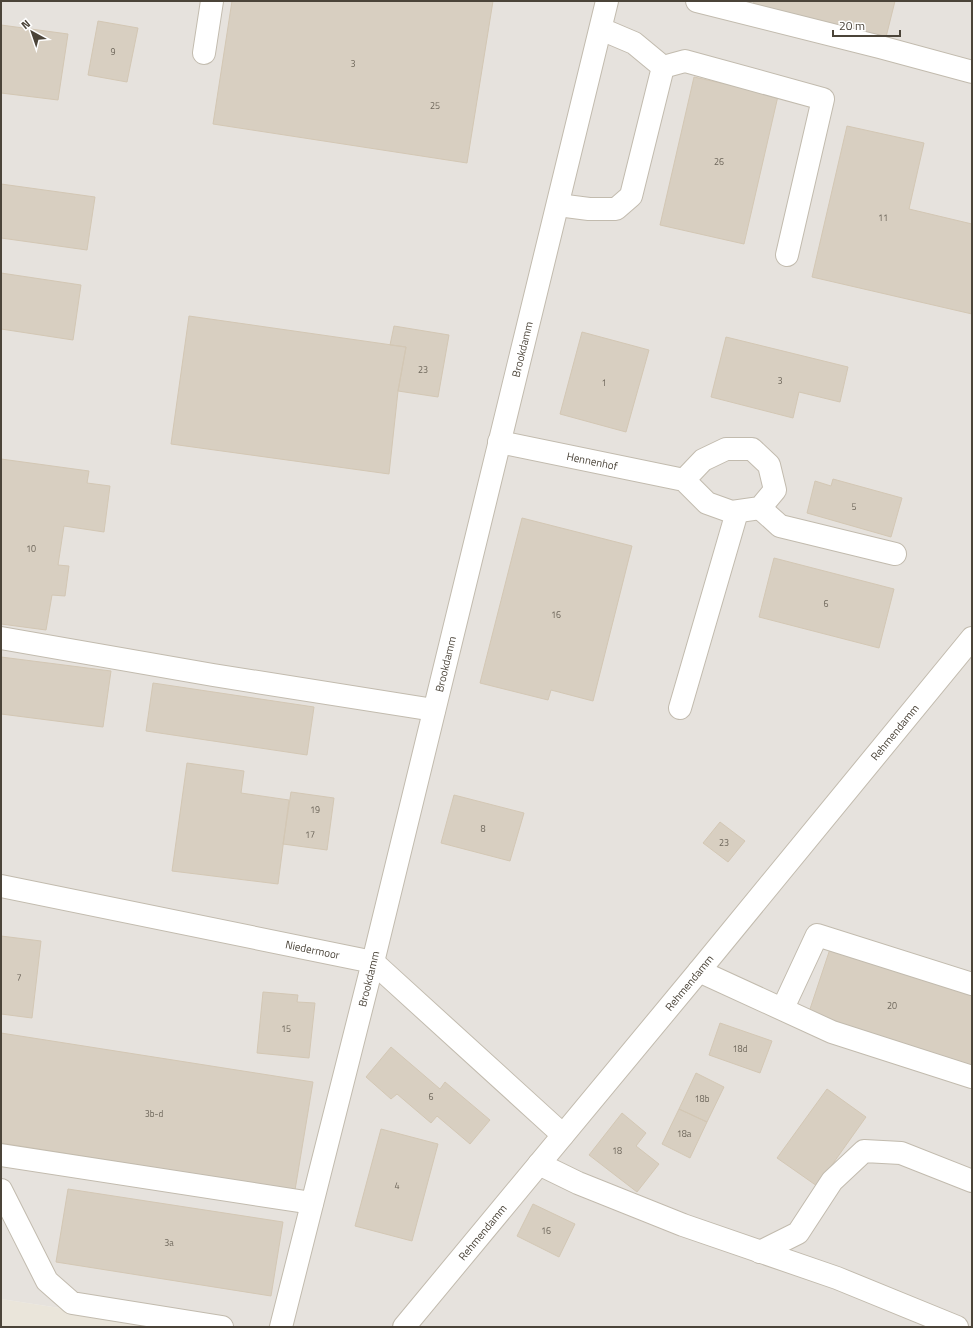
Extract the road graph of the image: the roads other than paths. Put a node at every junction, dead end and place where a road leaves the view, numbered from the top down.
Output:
1 (212, 1) edge
2 (607, 1) edge
3 (697, 1) edge
4 (600, 29) junction
5 (204, 54) dead end
6 (663, 67) junction
7 (972, 72) edge
8 (558, 205) junction
9 (786, 255) dead end
10 (500, 442) junction
11 (684, 480) junction
12 (760, 508) junction
13 (737, 512) junction
14 (895, 554) dead end
15 (1, 638) edge
16 (972, 638) edge
17 (680, 708) dead end
18 (434, 710) junction
19 (1, 886) edge
20 (373, 962) junction
21 (699, 971) junction
22 (972, 984) edge
23 (783, 1008) junction
24 (972, 1077) edge
25 (563, 1135) junction
26 (1, 1155) edge
27 (539, 1164) junction
28 (972, 1181) edge
29 (1, 1190) edge
30 (312, 1203) junction
31 (760, 1252) junction
32 (222, 1327) edge
33 (281, 1327) edge
34 (404, 1327) edge
35 (956, 1327) edge

1 - 5 street
2 - 4 street, Brookdamm
3 - 7 street
4 - 6 street
4 - 8 street, Brookdamm
6 - 8 street
6 - 9 street
8 - 10 street, Brookdamm
10 - 11 street, Hennenhof
10 - 18 street, Brookdamm
11 - 12 street
11 - 13 street
12 - 13 street
12 - 14 street
13 - 17 street
15 - 18 street
16 - 21 street, Rehmendamm
18 - 20 street, Brookdamm
19 - 20 street, Niedermoor
20 - 25 street
20 - 30 street, Brookdamm
21 - 23 street
21 - 25 street, Rehmendamm
22 - 23 street
23 - 24 street
25 - 27 street, Rehmendamm
26 - 30 street
27 - 31 street
27 - 34 street, Rehmendamm
28 - 31 street
29 - 32 street
30 - 33 street, Brookdamm
31 - 35 street

